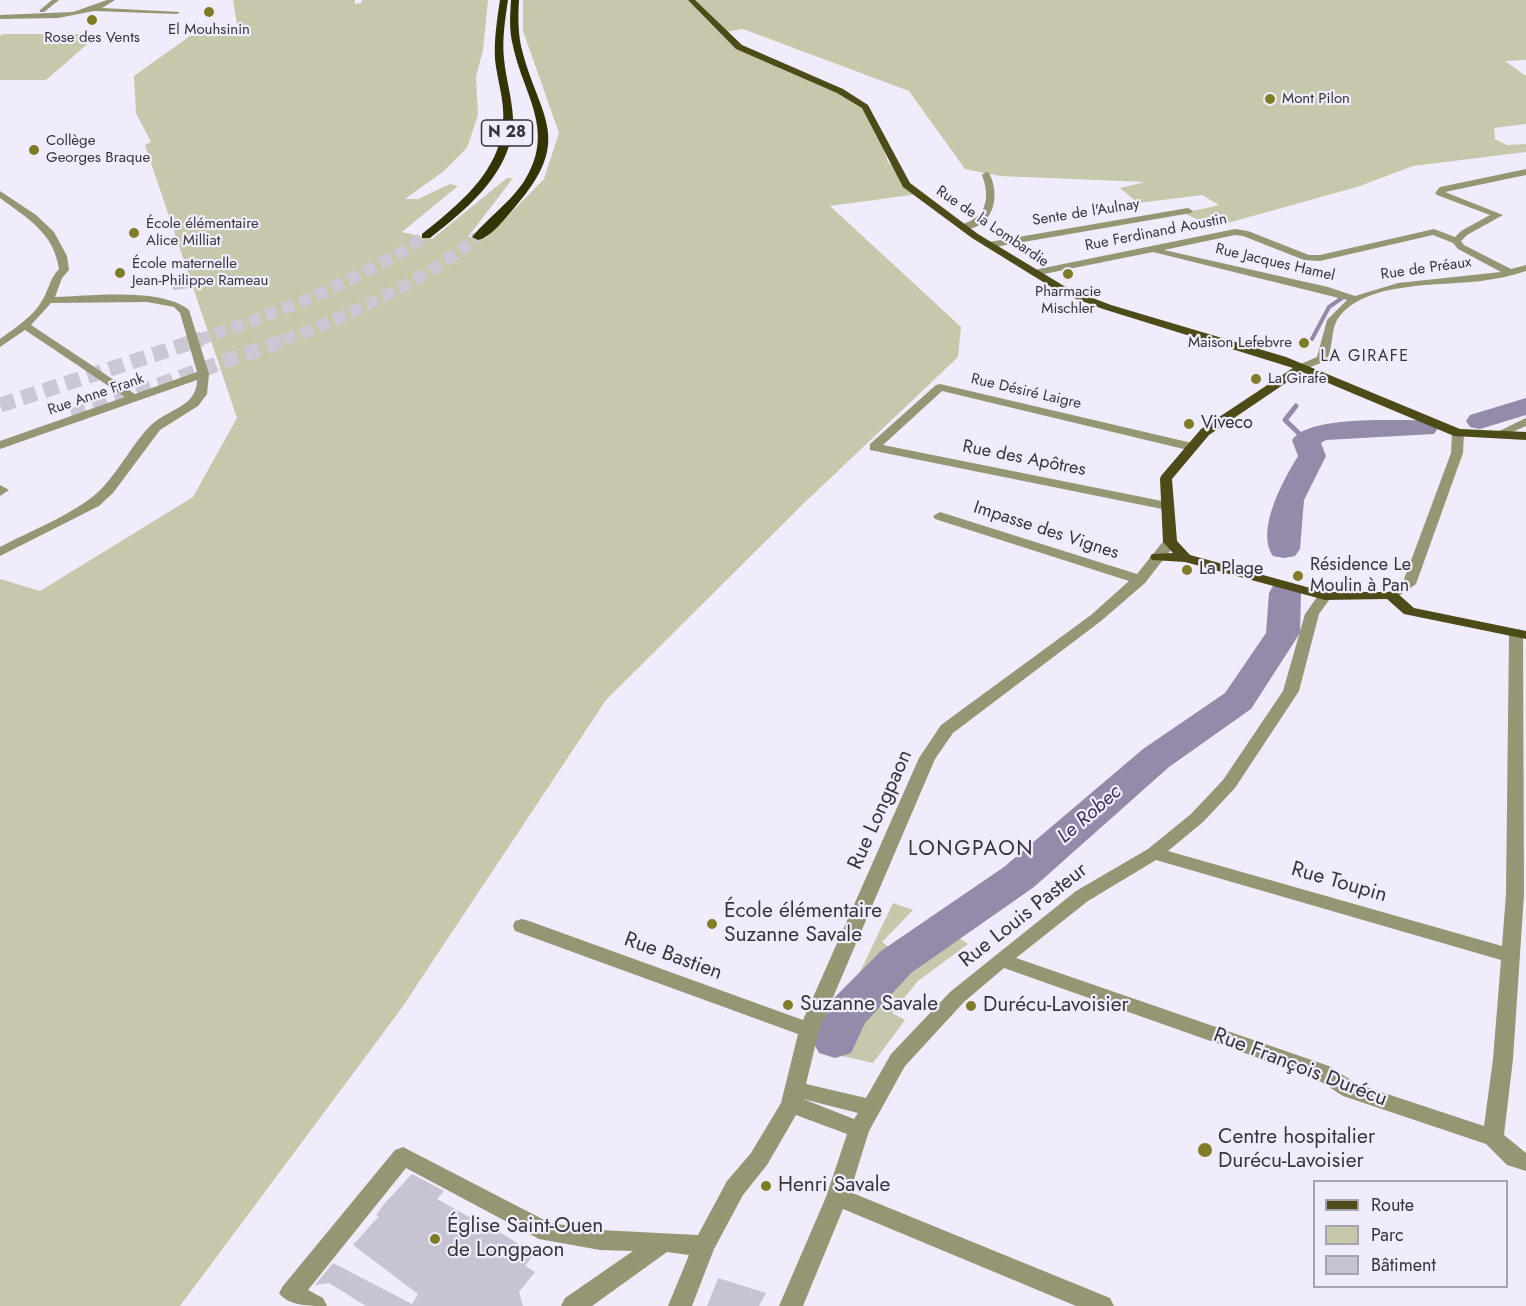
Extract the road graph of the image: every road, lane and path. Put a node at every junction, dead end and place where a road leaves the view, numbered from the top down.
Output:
1 (56, 0) edge
2 (112, 0) edge
3 (504, 0) edge
4 (515, 0) edge
5 (691, 0) edge
6 (90, 9) junction
7 (42, 11) dead end
8 (177, 12) dead end
9 (0, 17) edge
10 (1526, 172) edge
11 (986, 175) dead end
12 (0, 194) edge
13 (1188, 211) dead end
14 (963, 227) junction
15 (426, 236) tunnel mouth
16 (478, 237) tunnel mouth
17 (1456, 241) junction
18 (989, 245) junction
19 (1152, 250) junction
20 (1526, 268) edge
21 (1034, 273) junction
22 (1509, 273) junction
23 (1355, 299) junction
24 (48, 300) junction
25 (24, 325) junction
26 (0, 344) edge
27 (1300, 368) junction
28 (203, 374) junction
29 (134, 398) junction
30 (1526, 422) edge
31 (1458, 433) junction
32 (1501, 433) junction
33 (1526, 436) edge
34 (0, 445) edge
35 (874, 447) joint
36 (1192, 447) junction
37 (1167, 506) junction
38 (940, 516) dead end
39 (1170, 542) junction
40 (4, 546) edge
41 (1157, 556) junction
42 (1185, 558) junction
43 (1140, 580) junction
44 (1391, 595) junction
45 (1324, 596) junction
46 (1521, 634) edge
47 (1154, 853) junction
48 (522, 926) dead end
49 (1511, 956) junction
50 (1001, 960) junction
51 (809, 1030) junction
52 (793, 1097) junction
53 (871, 1108) junction
54 (859, 1130) junction
55 (1493, 1138) junction
56 (1526, 1162) edge
57 (837, 1197) junction
58 (663, 1242) junction
59 (704, 1246) junction
60 (315, 1306) edge
61 (573, 1306) edge
62 (680, 1306) edge
63 (791, 1306) edge
64 (1102, 1306) edge

1 - 7 street
2 - 6 street
3 - 15 highway, N 28
4 - 16 highway, N 28
5 - 14 main road, Rue de la Lombardie
6 - 8 street
6 - 9 street
10 - 17 street
11 - 14 street
12 - 24 street
13 - 18 street, Sente de l'Aulnay
14 - 18 main road, Rue de la Lombardie
17 - 19 street, Rue Ferdinand Aoustin
17 - 22 street, Rue Ferdinand Aoustin
18 - 21 main road, Rue de la Lombardie
19 - 21 street, Rue Ferdinand Aoustin
19 - 23 street, Rue Jacques Hamel
20 - 22 street, Rue de Préaux
21 - 27 main road, Rue de la Lombardie
22 - 23 street, Rue de Préaux
23 - 27 street, Rue de Préaux
24 - 25 street
24 - 28 street
25 - 26 street
25 - 29 street
27 - 31 main road, Rue de la Lombardie
27 - 36 main road
28 - 29 street, Rue Anne Frank
28 - 40 street
29 - 34 street, Rue Anne Frank
30 - 32 street
31 - 32 main road
31 - 44 street
32 - 33 main road
35 - 36 street, Rue Désiré Laigre
35 - 37 street, Rue des Apôtres
36 - 37 main road
37 - 39 main road
38 - 43 street, Impasse des Vignes
39 - 41 street, Rue Longpaon
39 - 42 main road
41 - 42 main road
41 - 43 street, Rue Longpaon
42 - 45 main road
43 - 51 street, Rue Longpaon
44 - 45 main road
44 - 46 main road
45 - 47 street, Rue Louis Pasteur
46 - 49 street
47 - 49 street, Rue Toupin
47 - 50 street, Rue Louis Pasteur
48 - 51 street, Rue Bastien
49 - 55 street
50 - 53 street, Rue Louis Pasteur
50 - 55 street, Rue François Durécu
51 - 52 street, Rue Longpaon
52 - 53 street
52 - 54 street
52 - 59 street, Rue Longpaon
53 - 54 street, Rue Louis Pasteur
54 - 57 street, Rue Louis Pasteur
55 - 56 street, Rue François Durécu
57 - 63 street, Rue Louis Pasteur
57 - 64 street
58 - 59 street
58 - 60 street
58 - 61 street
59 - 62 street, Rue Longpaon

